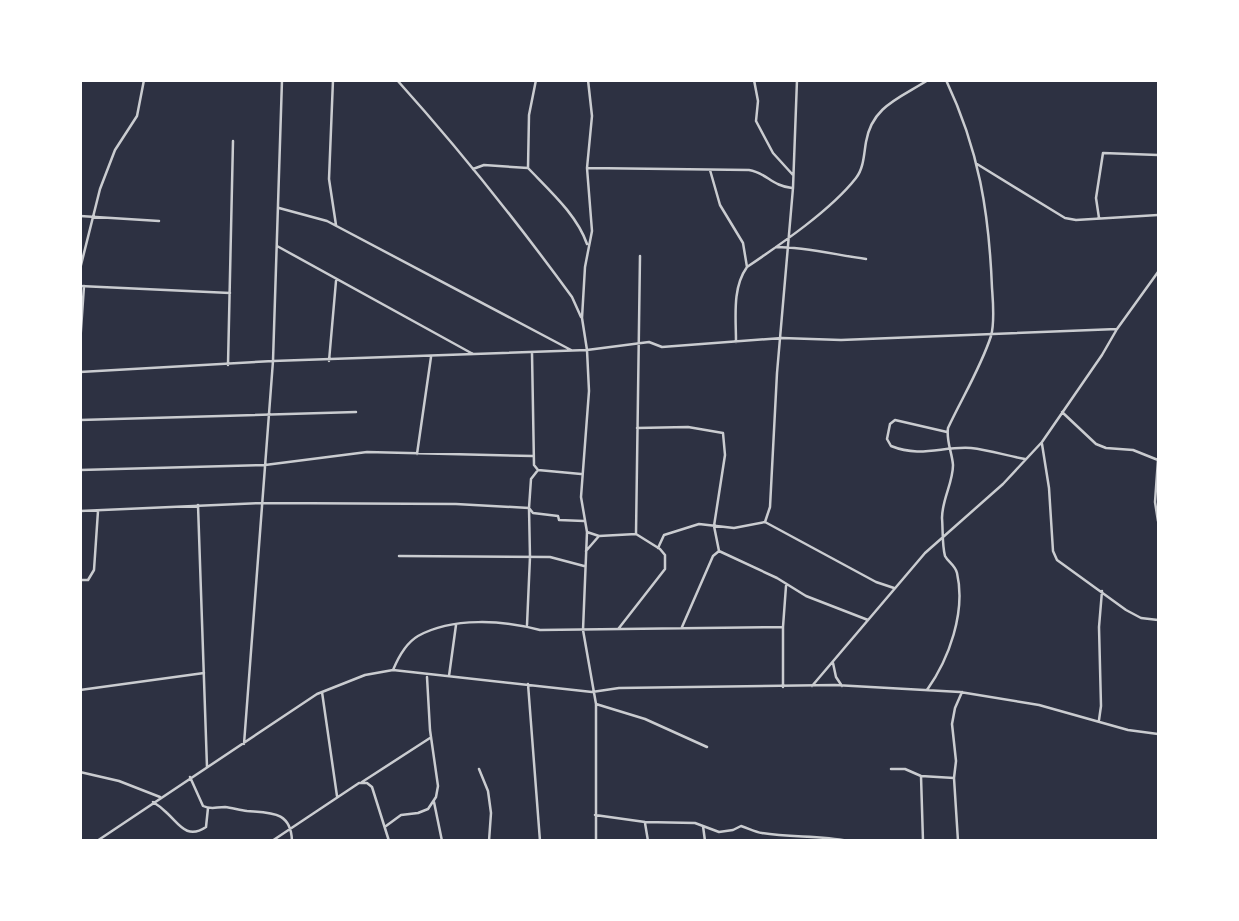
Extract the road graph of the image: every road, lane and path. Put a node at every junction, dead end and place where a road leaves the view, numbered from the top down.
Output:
1 (144, 80) edge
2 (282, 80) edge
3 (333, 80) edge
4 (397, 80) edge
5 (536, 80) edge
6 (589, 80) edge
7 (754, 80) edge
8 (797, 80) edge
9 (928, 80) edge
10 (946, 80) edge
11 (233, 141) dead end
12 (1158, 155) edge
13 (977, 164) junction
14 (528, 168) junction
15 (587, 168) junction
16 (473, 169) junction
17 (710, 169) junction
18 (793, 175) junction
19 (793, 188) junction
20 (279, 208) junction
21 (1158, 215) edge
22 (80, 216) edge
23 (93, 218) junction
24 (1099, 218) junction
25 (159, 221) dead end
26 (336, 225) junction
27 (789, 235) junction
28 (277, 246) junction
29 (589, 247) junction
30 (776, 247) junction
31 (788, 247) junction
32 (640, 256) dead end
33 (866, 259) dead end
34 (747, 267) junction
35 (80, 269) edge
36 (1158, 272) edge
37 (337, 279) junction
38 (82, 286) edge
39 (230, 293) junction
40 (582, 318) junction
41 (1117, 328) junction
42 (992, 334) junction
43 (782, 338) junction
44 (736, 342) junction
45 (80, 344) edge
46 (638, 345) junction
47 (573, 351) junction
48 (587, 351) junction
49 (532, 353) junction
50 (474, 354) junction
51 (431, 357) junction
52 (273, 361) junction
53 (329, 361) junction
54 (228, 365) junction
55 (80, 372) edge
56 (356, 412) dead end
57 (1062, 412) junction
58 (269, 414) junction
59 (80, 420) edge
60 (637, 428) junction
61 (947, 432) junction
62 (1042, 442) junction
63 (950, 450) junction
64 (417, 454) junction
65 (533, 456) junction
66 (1026, 459) junction
67 (1158, 460) edge
68 (265, 465) junction
69 (80, 470) edge
70 (538, 470) junction
71 (581, 474) junction
72 (262, 503) junction
73 (198, 505) junction
74 (529, 508) junction
75 (80, 510) edge
76 (98, 511) junction
77 (584, 521) junction
78 (1158, 521) edge
79 (765, 522) junction
80 (714, 526) junction
81 (587, 532) junction
82 (636, 534) junction
83 (598, 536) junction
84 (944, 537) junction
85 (658, 548) junction
86 (586, 551) junction
87 (719, 551) junction
88 (399, 556) dead end
89 (530, 556) junction
90 (584, 566) junction
91 (80, 580) edge
92 (786, 586) junction
93 (895, 588) junction
94 (1102, 591) junction
95 (1113, 600) junction
96 (1102, 604) junction
97 (868, 620) junction
98 (1158, 620) edge
99 (456, 625) junction
100 (527, 626) junction
101 (682, 627) junction
102 (783, 627) junction
103 (619, 628) junction
104 (583, 630) junction
105 (833, 663) junction
106 (393, 670) junction
107 (204, 673) junction
108 (427, 676) junction
109 (449, 676) junction
110 (528, 684) junction
111 (812, 686) junction
112 (842, 686) junction
113 (783, 687) junction
114 (80, 690) edge
115 (927, 690) junction
116 (322, 692) junction
117 (592, 692) junction
118 (962, 692) junction
119 (596, 704) junction
120 (1098, 721) junction
121 (1158, 734) edge
122 (431, 737) junction
123 (244, 744) junction
124 (707, 747) dead end
125 (206, 767) junction
126 (479, 769) dead end
127 (891, 769) dead end
128 (80, 772) edge
129 (921, 776) junction
130 (190, 777) junction
131 (954, 778) junction
132 (359, 783) junction
133 (160, 797) junction
134 (337, 797) junction
135 (153, 802) junction
136 (434, 802) junction
137 (208, 808) junction
138 (595, 815) junction
139 (645, 822) junction
140 (386, 826) junction
141 (703, 826) junction
142 (291, 827) junction
143 (97, 841) edge
144 (272, 841) edge
145 (292, 841) edge
146 (389, 841) edge
147 (442, 841) edge
148 (489, 841) edge
149 (540, 841) edge
150 (596, 841) edge
151 (649, 841) edge
152 (705, 841) edge
153 (848, 841) edge
154 (923, 841) edge
155 (958, 841) edge

1 - 23 street
2 - 20 street
3 - 26 street
4 - 16 street
5 - 14 street
6 - 15 street
7 - 18 street
8 - 18 street
9 - 27 street
10 - 13 street
11 - 39 street
12 - 24 street
13 - 24 street
13 - 42 street
14 - 16 street
14 - 29 street
15 - 17 street
15 - 29 street
16 - 40 street
17 - 19 street
17 - 34 street
18 - 19 street
19 - 27 street
20 - 26 street
20 - 28 street
21 - 24 street
22 - 23 street
23 - 25 street
23 - 35 street
26 - 47 street
27 - 30 street
27 - 31 street
28 - 37 street
28 - 52 street
29 - 40 street
30 - 31 street
30 - 34 street
31 - 33 street
31 - 43 street
32 - 46 street
34 - 44 street
36 - 41 street
37 - 50 street
37 - 53 street
38 - 39 street
38 - 45 street
39 - 54 street
40 - 48 street
41 - 42 street
41 - 57 street
42 - 43 street
42 - 61 street
43 - 44 street
43 - 79 street
44 - 46 street
46 - 48 street
46 - 60 street
47 - 48 street
47 - 49 street
48 - 71 street
49 - 50 street
49 - 65 street
50 - 51 street
51 - 53 street
51 - 64 street
52 - 53 street
52 - 54 street
52 - 58 street
54 - 55 street
56 - 58 street
57 - 62 street
57 - 67 street
58 - 59 street
58 - 68 street
60 - 80 street
60 - 82 street
61 - 63 street
61 - 63 street
62 - 66 street
62 - 94 street
63 - 66 street
63 - 84 street
64 - 65 street
64 - 68 street
65 - 70 street
66 - 84 street
67 - 78 street
68 - 69 street
68 - 72 street
70 - 71 street
70 - 74 street
71 - 77 street
72 - 73 street
72 - 74 street
72 - 123 street
73 - 76 street
73 - 107 street
74 - 77 street
74 - 89 street
75 - 76 street
76 - 91 street
77 - 81 street
79 - 80 street
79 - 93 street
80 - 85 street
80 - 87 street
81 - 83 street
81 - 86 street
82 - 83 street
82 - 85 street
83 - 86 street
84 - 93 street
84 - 115 street
85 - 103 street
86 - 90 street
87 - 92 street
87 - 101 street
88 - 89 street
89 - 90 street
89 - 100 street
90 - 104 street
92 - 97 street
92 - 102 street
93 - 97 street
94 - 95 street
94 - 96 street
95 - 96 street
95 - 98 street
96 - 120 street
97 - 105 street
99 - 100 street
99 - 106 street
99 - 109 street
100 - 104 street
101 - 102 street
101 - 103 street
102 - 113 street
103 - 104 street
104 - 117 street
105 - 111 street
105 - 112 street
106 - 108 street
106 - 116 street
107 - 114 street
107 - 125 street
108 - 109 street
108 - 122 street
109 - 110 street
110 - 117 street
110 - 149 street
111 - 112 street
111 - 113 street
112 - 115 street
113 - 117 street
115 - 118 street
116 - 123 street
116 - 134 street
117 - 119 street
118 - 120 street
118 - 131 street
119 - 124 street
119 - 138 street
120 - 121 street
122 - 132 street
122 - 136 street
123 - 125 street
125 - 130 street
126 - 148 street
127 - 129 street
128 - 133 street
129 - 131 street
129 - 154 street
130 - 133 street
130 - 137 street
131 - 155 street
132 - 134 street
132 - 140 street
133 - 135 street
134 - 142 street
135 - 137 street
135 - 143 street
136 - 140 street
136 - 147 street
137 - 142 street
138 - 139 street
138 - 150 street
139 - 141 street
139 - 151 street
140 - 146 street
141 - 152 street
141 - 153 street
142 - 144 street
142 - 145 street

